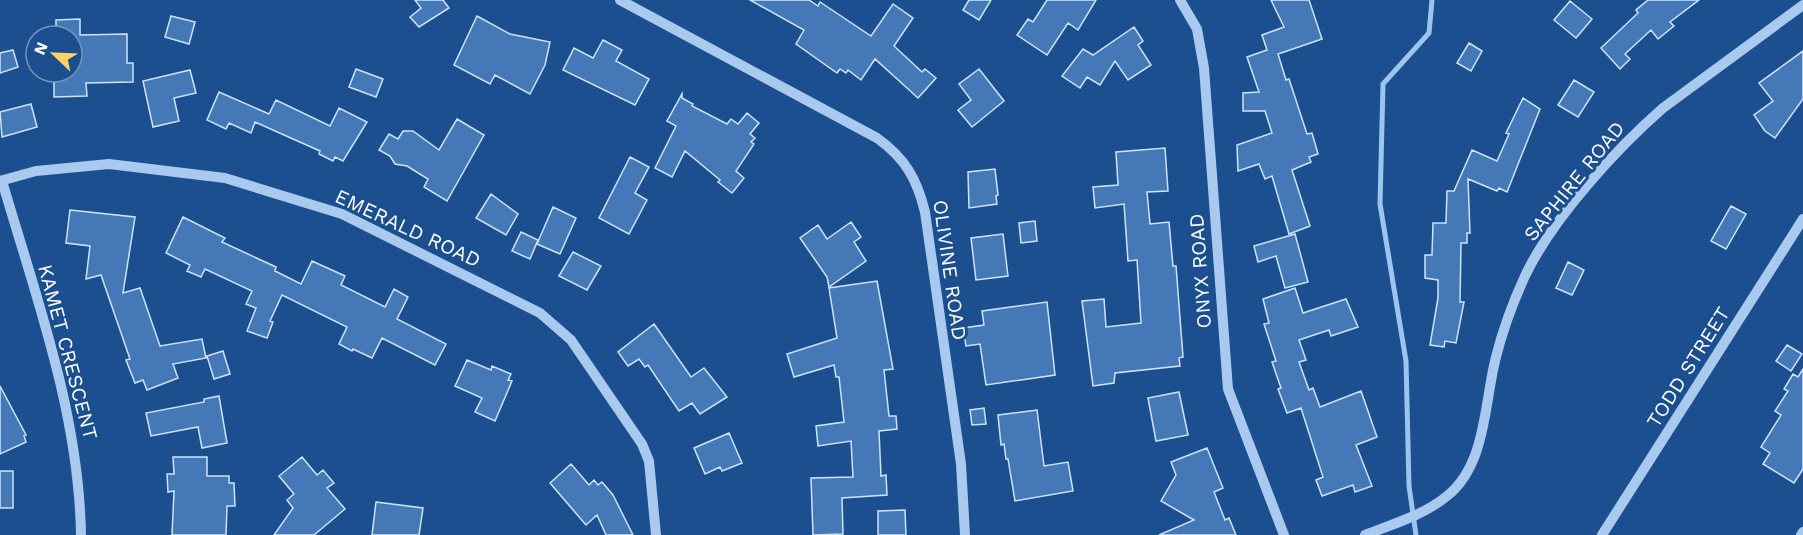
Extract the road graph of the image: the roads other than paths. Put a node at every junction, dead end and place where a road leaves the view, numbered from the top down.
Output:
1 (620, 0) edge
2 (1180, 0) edge
3 (1803, 5) edge
4 (1, 181) edge
5 (1803, 219) edge
6 (81, 535) edge
7 (656, 535) edge
8 (965, 535) edge
9 (1284, 535) edge
10 (1365, 535) edge
11 (1602, 535) edge

1 - 8 street, OLIVINE ROAD
2 - 9 street, ONYX ROAD
3 - 10 street, SAPHIRE ROAD
4 - 6 street, KAMET CRESCENT
4 - 7 street, EMERALD ROAD
5 - 11 street, TODD STREET

